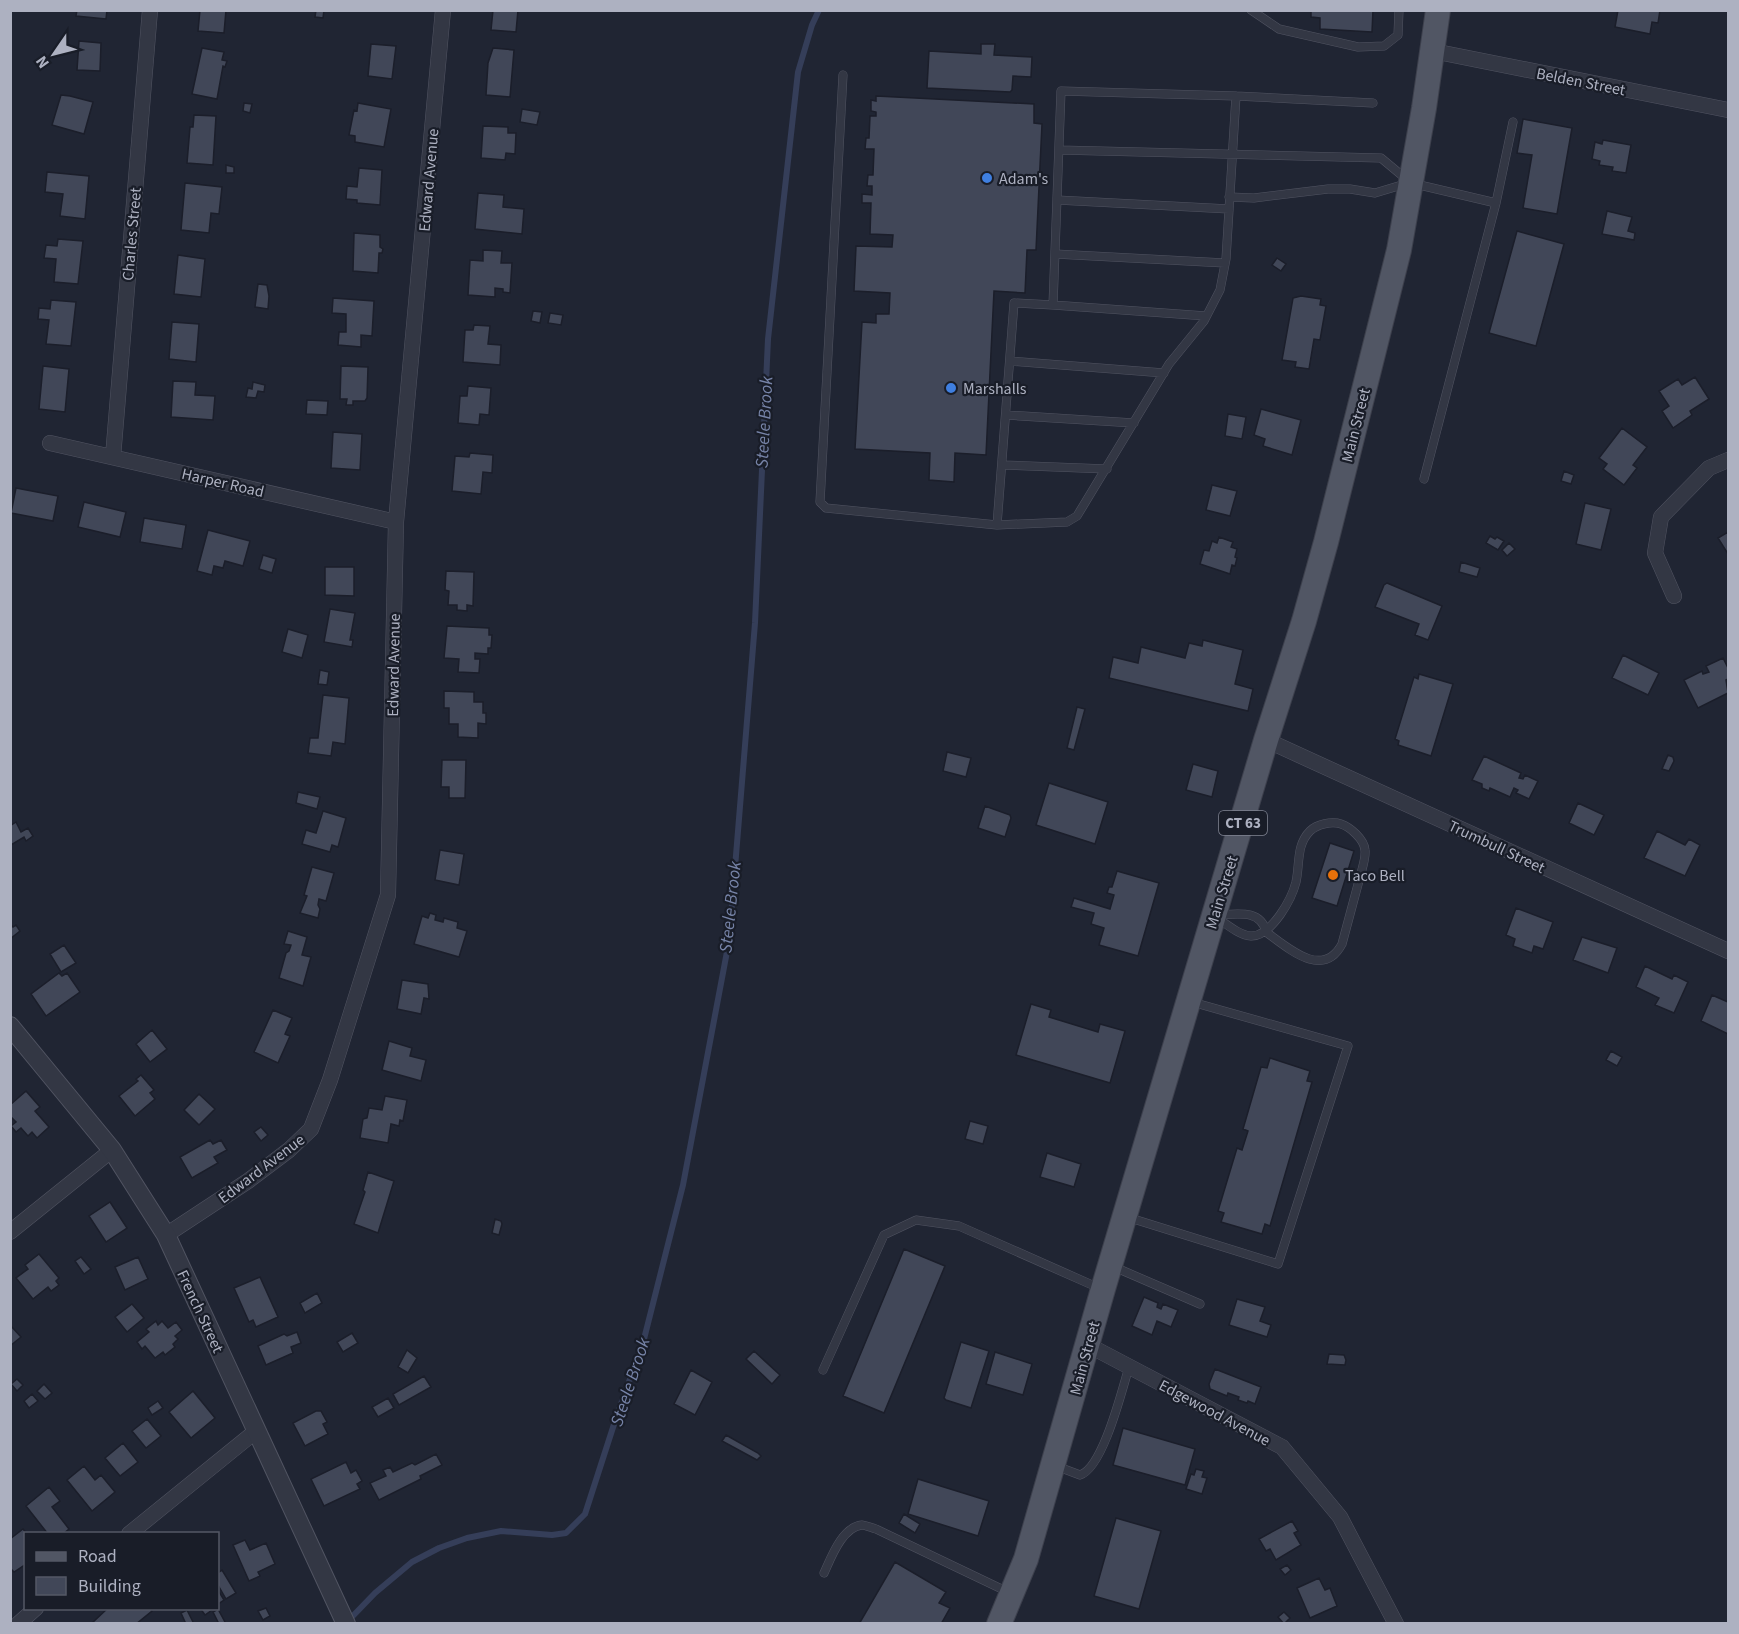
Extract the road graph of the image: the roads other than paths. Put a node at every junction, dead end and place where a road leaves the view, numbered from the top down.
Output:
1 (150, 10) edge
2 (443, 10) edge
3 (1251, 10) edge
4 (1399, 10) edge
5 (1438, 10) edge
6 (1433, 51) junction
7 (843, 75) dead end
8 (1236, 96) junction
9 (1373, 103) dead end
10 (1728, 110) edge
11 (1513, 122) dead end
12 (1059, 150) junction
13 (1232, 155) junction
14 (1411, 183) junction
15 (1229, 197) junction
16 (1057, 200) junction
17 (1496, 202) junction
18 (1228, 209) junction
19 (1055, 254) junction
20 (1225, 263) junction
21 (1053, 305) junction
22 (1206, 316) junction
23 (1010, 361) junction
24 (1164, 373) junction
25 (1006, 415) junction
26 (1134, 423) junction
27 (50, 443) dead end
28 (113, 457) junction
29 (1728, 460) edge
30 (1002, 465) junction
31 (1107, 469) junction
32 (1424, 479) dead end
33 (396, 522) junction
34 (997, 525) junction
35 (1674, 596) dead end
36 (1266, 740) junction
37 (1214, 915) junction
38 (1266, 932) junction
39 (1728, 951) edge
40 (1189, 1001) junction
41 (10, 1026) edge
42 (112, 1150) junction
43 (1125, 1216) junction
44 (10, 1232) edge
45 (166, 1235) junction
46 (1110, 1265) junction
47 (1103, 1289) junction
48 (1200, 1304) dead end
49 (1088, 1345) junction
50 (1129, 1367) junction
51 (823, 1370) dead end
52 (256, 1431) junction
53 (1054, 1465) junction
54 (130, 1532) edge
55 (824, 1573) dead end
56 (1012, 1594) junction
57 (34, 1610) edge
58 (18, 1623) edge
59 (346, 1623) edge
60 (999, 1623) edge
61 (1396, 1623) edge

1 - 28 street, Charles Street
2 - 33 street, Edward Avenue
3 - 4 lane
5 - 6 main road, Main Street / CT 63
6 - 10 street, Belden Street
6 - 14 main road, Main Street / CT 63
7 - 34 lane
8 - 9 lane
8 - 12 lane
8 - 13 lane
11 - 17 lane
12 - 13 lane
12 - 16 lane
13 - 14 lane
13 - 15 lane
14 - 15 lane
14 - 17 lane
14 - 36 main road, Main Street / CT 63
15 - 18 lane
16 - 18 lane
16 - 19 lane
17 - 32 lane
18 - 20 lane
19 - 20 lane
19 - 21 lane
20 - 22 lane
21 - 22 lane
21 - 23 lane
22 - 24 lane
23 - 24 lane
23 - 25 lane
24 - 26 lane
25 - 26 lane
25 - 30 lane
26 - 31 lane
27 - 28 street, Harper Road
28 - 33 street, Harper Road
29 - 35 street
30 - 31 lane
30 - 34 lane
31 - 34 lane
33 - 45 street, Edward Avenue
36 - 37 main road, Main Street / CT 63
36 - 39 street, Trumbull Street
37 - 38 lane
37 - 38 lane
37 - 40 main road, Main Street / CT 63
38 - 38 lane
40 - 43 main road, Main Street / CT 63
40 - 43 lane
41 - 42 street, French Street
42 - 44 street
42 - 45 street, French Street
43 - 46 main road, Main Street / CT 63
45 - 52 street, French Street
46 - 47 main road, Main Street / CT 63
46 - 48 lane
47 - 49 main road, Main Street / CT 63
47 - 51 lane
49 - 50 street, Edgewood Avenue
49 - 53 main road, Main Street / CT 63
50 - 53 lane
50 - 61 street, Edgewood Avenue
52 - 54 street
52 - 59 street, French Street
53 - 56 main road, Main Street / CT 63
55 - 56 lane
56 - 60 main road, Main Street / CT 63
57 - 58 street

